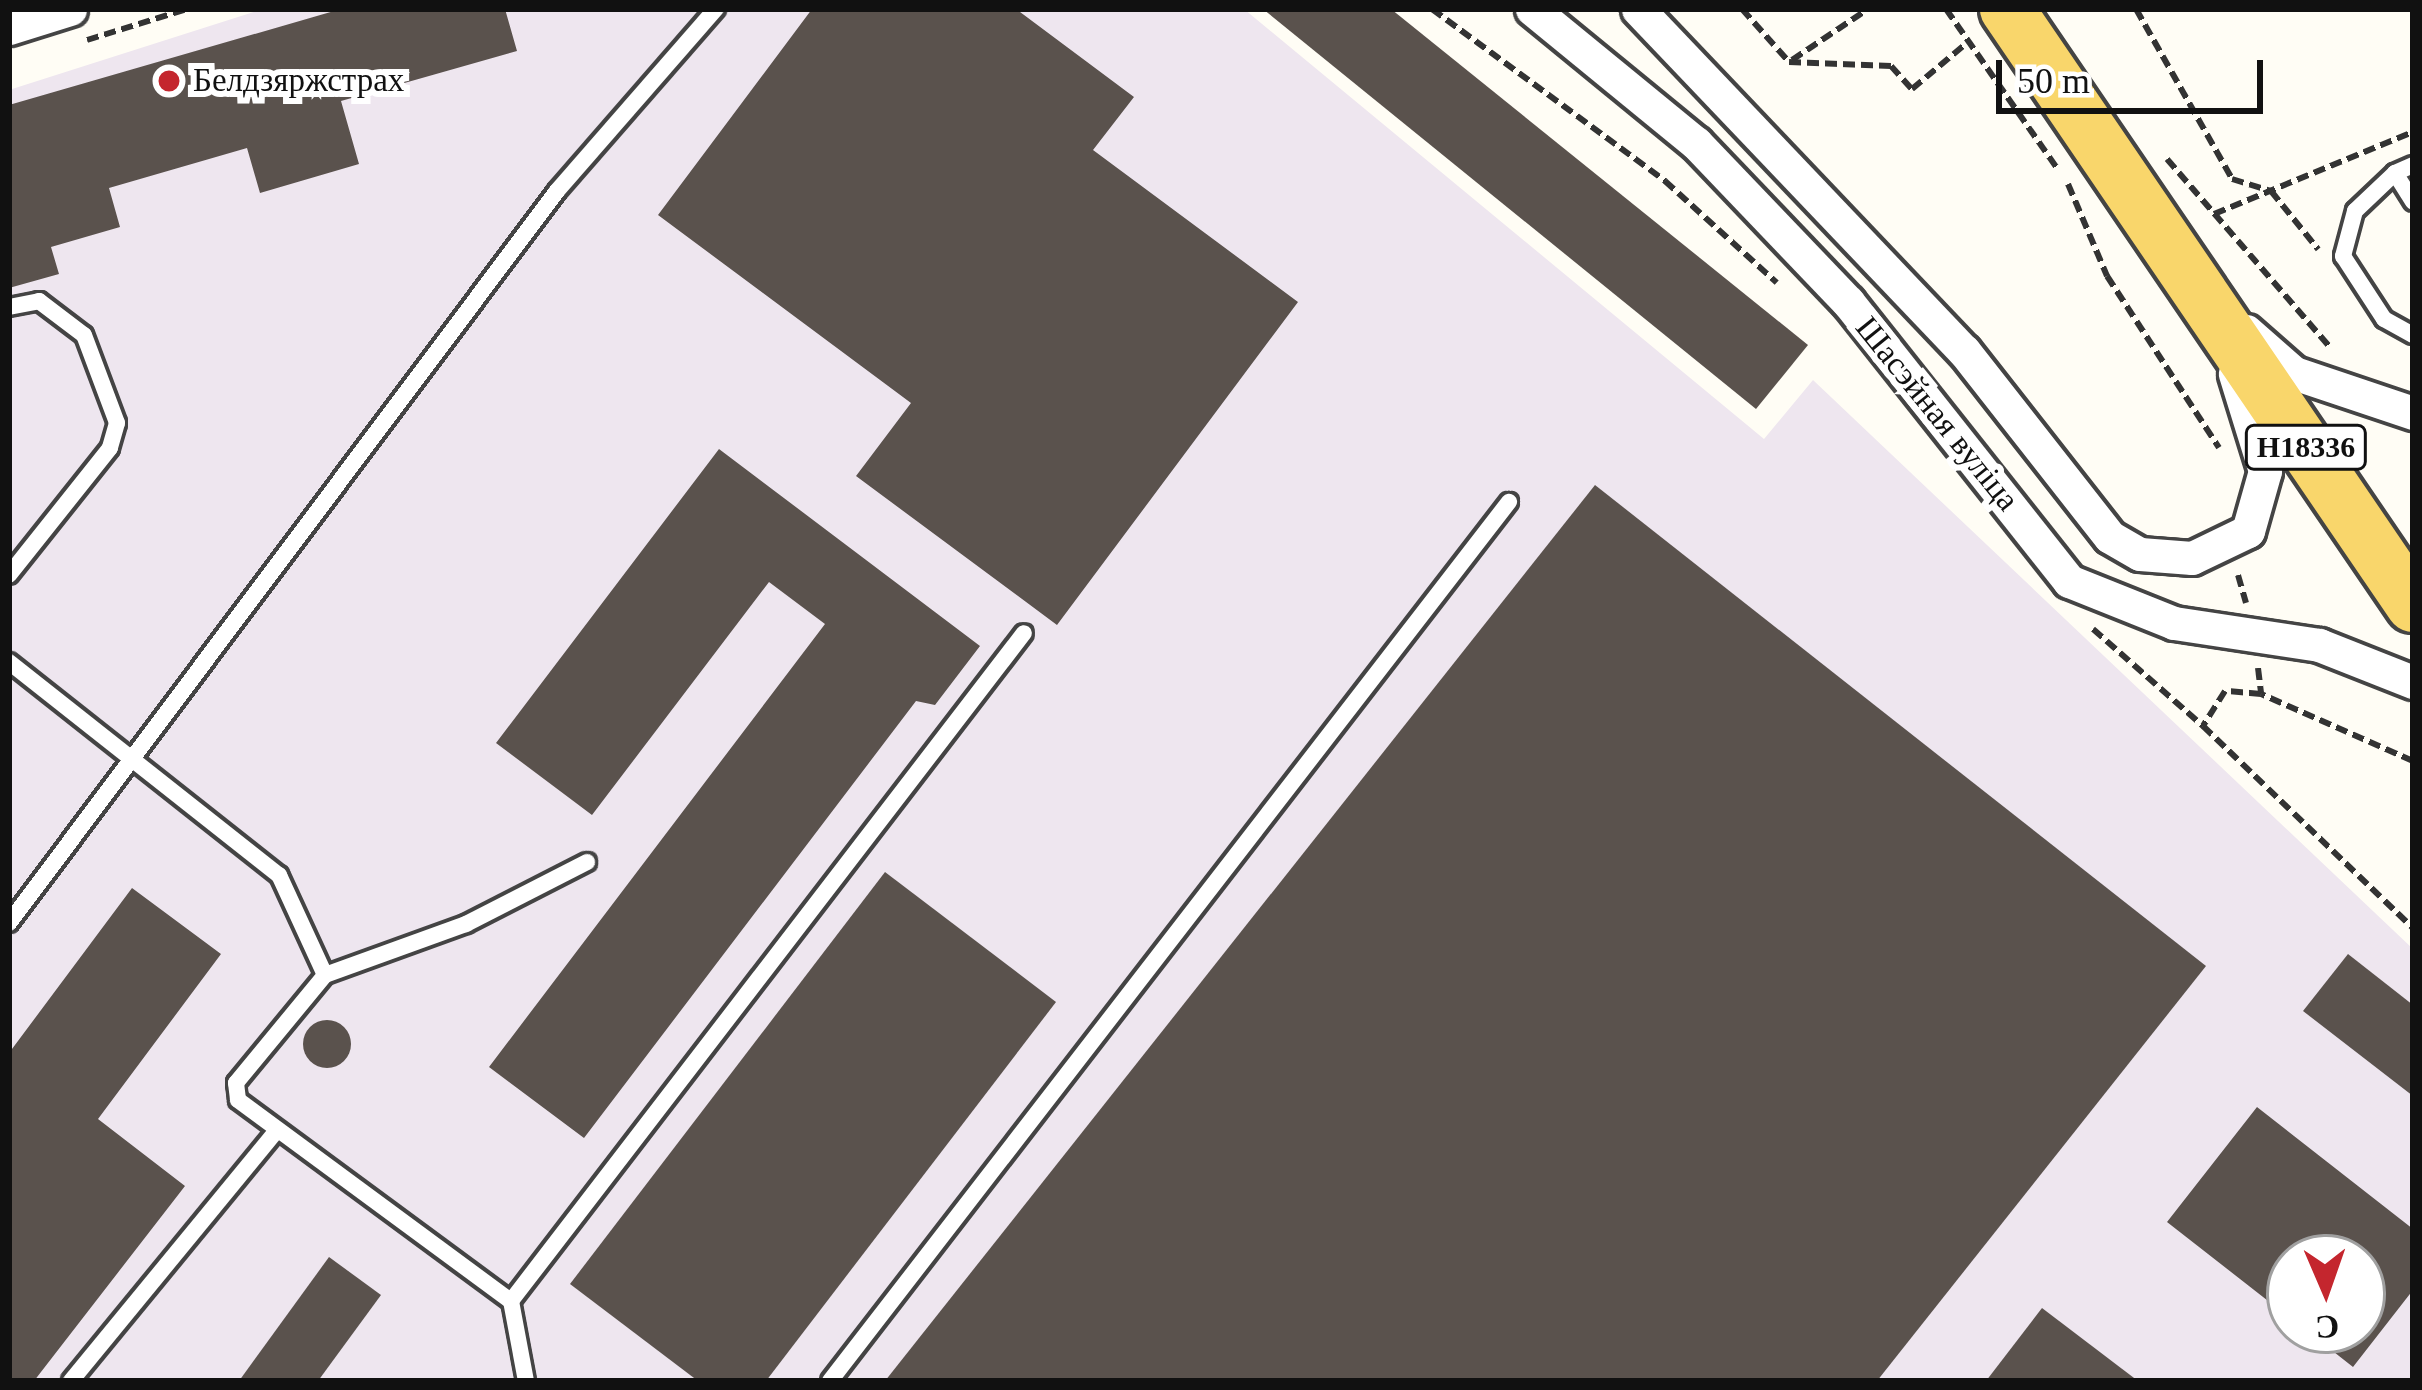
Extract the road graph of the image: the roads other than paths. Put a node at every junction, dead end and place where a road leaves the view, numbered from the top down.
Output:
1 (70, 9) edge
2 (716, 9) edge
3 (1532, 9) edge
4 (1638, 9) edge
5 (9, 28) edge
6 (2001, 45) edge
7 (2404, 169) edge
8 (2413, 202) edge
9 (2199, 290) junction
10 (9, 307) edge
11 (2413, 334) edge
12 (2413, 413) edge
13 (1509, 502) dead end
14 (9, 574) edge
15 (2413, 605) edge
16 (1024, 632) dead end
17 (9, 662) edge
18 (2413, 682) edge
19 (130, 762) junction
20 (587, 862) dead end
21 (9, 923) edge
22 (325, 975) junction
23 (274, 1133) junction
24 (511, 1301) junction
25 (71, 1381) edge
26 (526, 1381) edge
27 (830, 1381) edge

1 - 5 street
2 - 19 lane
3 - 18 street, Шасэйная вуліца
4 - 9 street, Шасэйная вуліца
6 - 9 main road, Н18336
7 - 8 lane
7 - 11 lane
9 - 12 street
9 - 15 main road, Н18336
10 - 14 lane
13 - 27 lane
16 - 24 lane
17 - 19 lane
19 - 21 lane
19 - 22 lane
20 - 22 lane
22 - 23 lane
23 - 24 lane
23 - 25 lane
24 - 26 lane

